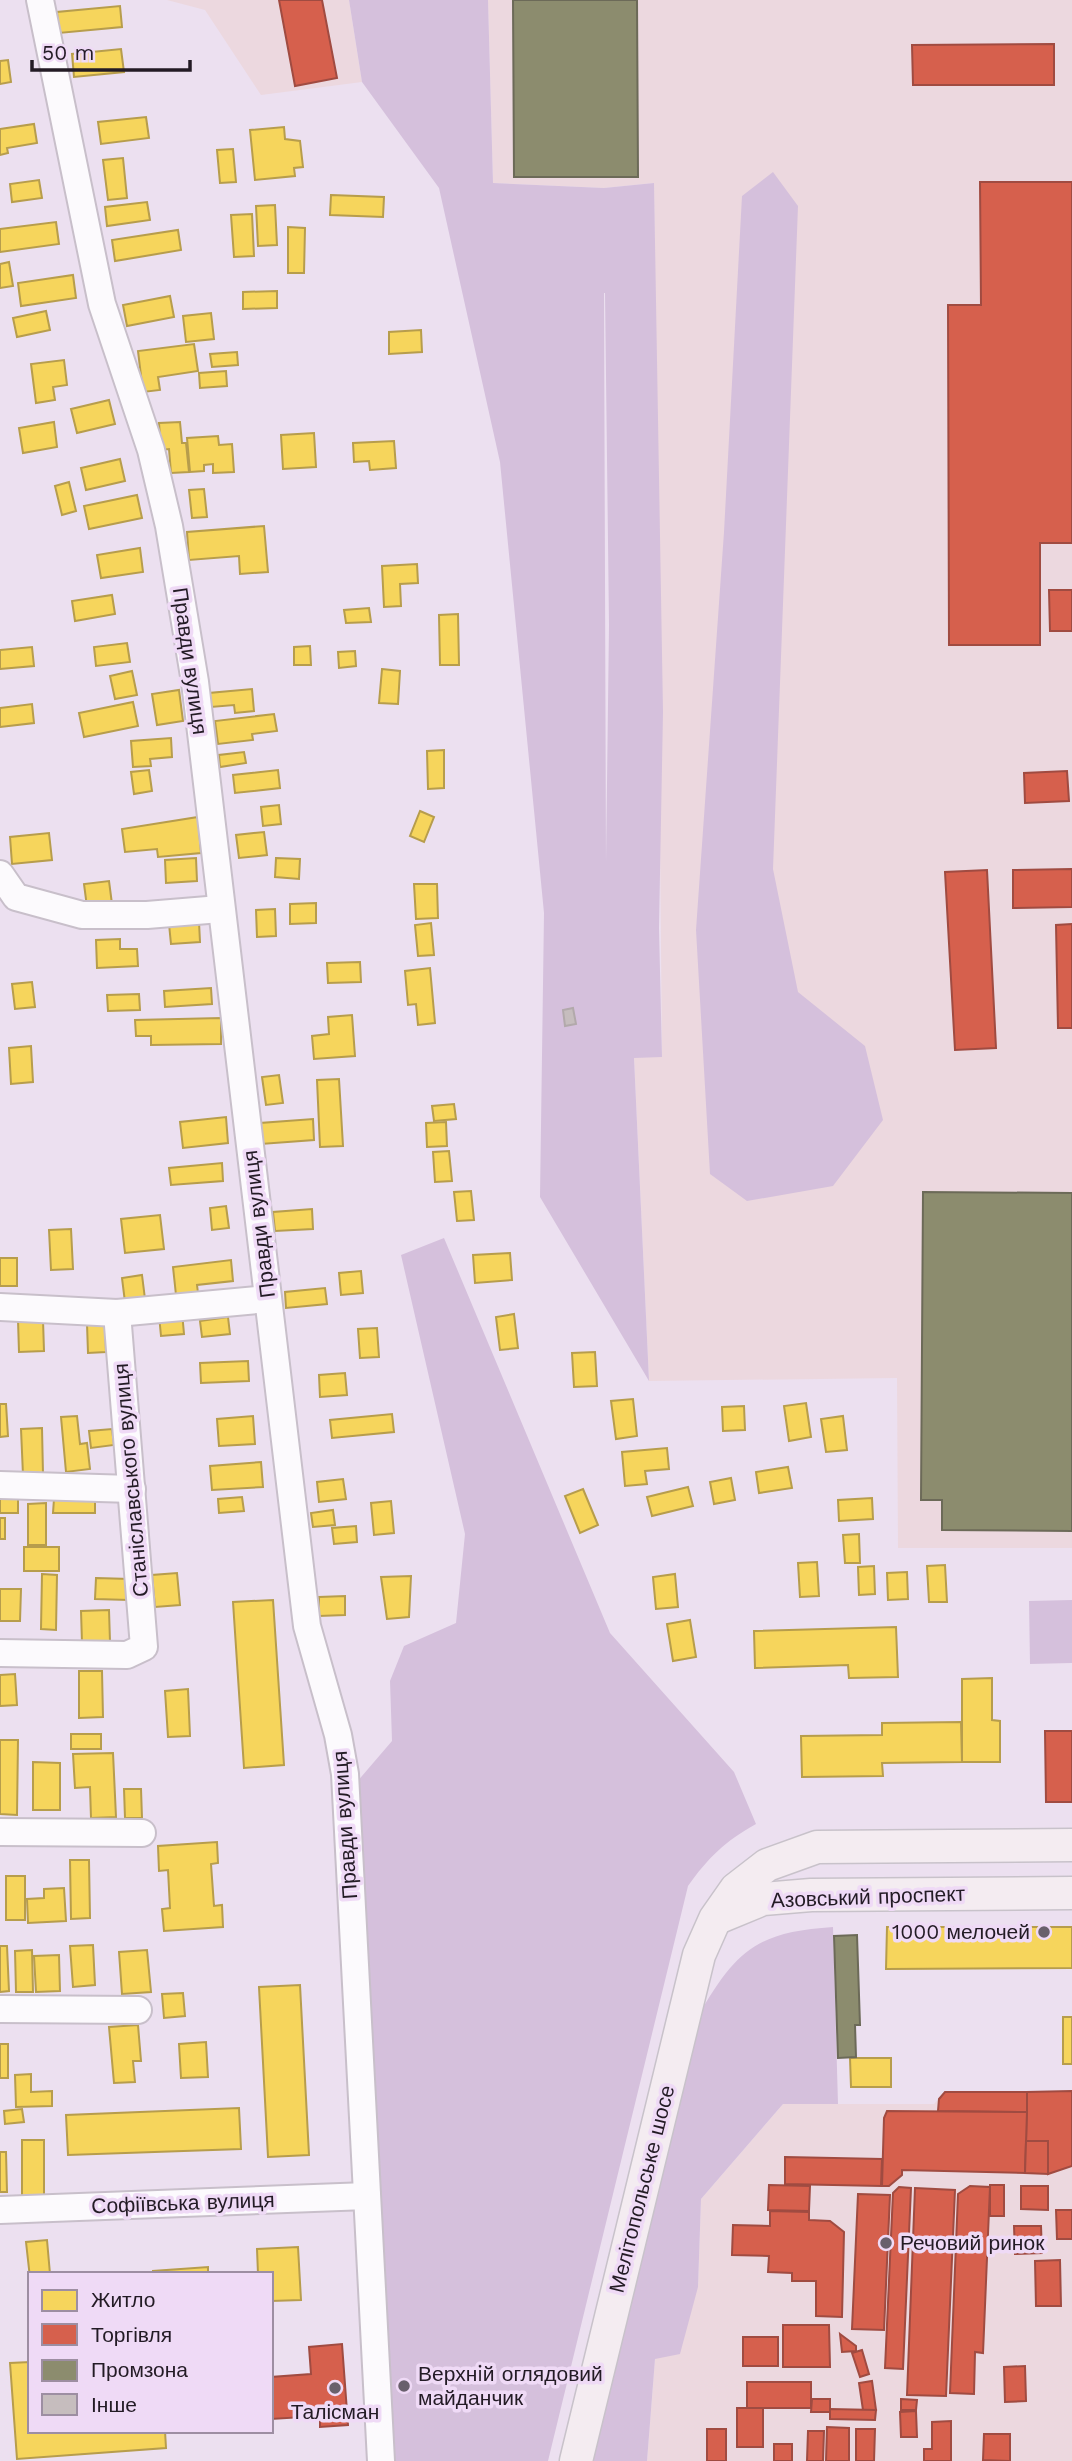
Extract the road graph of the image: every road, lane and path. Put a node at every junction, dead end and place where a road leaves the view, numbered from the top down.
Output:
1 (40, 0) edge
2 (0, 874) edge
3 (220, 909) junction
4 (268, 1299) junction
5 (0, 1307) edge
6 (117, 1313) junction
7 (0, 1485) edge
8 (132, 1489) junction
9 (0, 1653) edge
10 (0, 1832) edge
11 (142, 1833) dead end
12 (1072, 1845) edge
13 (1072, 1893) edge
14 (715, 1919) junction
15 (0, 2009) edge
16 (138, 2010) dead end
17 (367, 2196) junction
18 (0, 2210) edge
19 (381, 2461) edge
20 (576, 2461) edge

1 - 3 street, Правди вулиця
2 - 3 street
3 - 4 street, Правди вулиця
4 - 6 street
4 - 17 street, Правди вулиця
5 - 6 street
6 - 8 street, Станіславського вулиця
7 - 8 street
8 - 9 street, Станіславського вулиця
10 - 11 street
12 - 14 main road, Азовський проспект
13 - 14 main road, Азовський проспект
14 - 20 main road, Мелітопольське шосе
15 - 16 street
17 - 18 street, Софіївська вулиця
17 - 19 street, Правди вулиця

